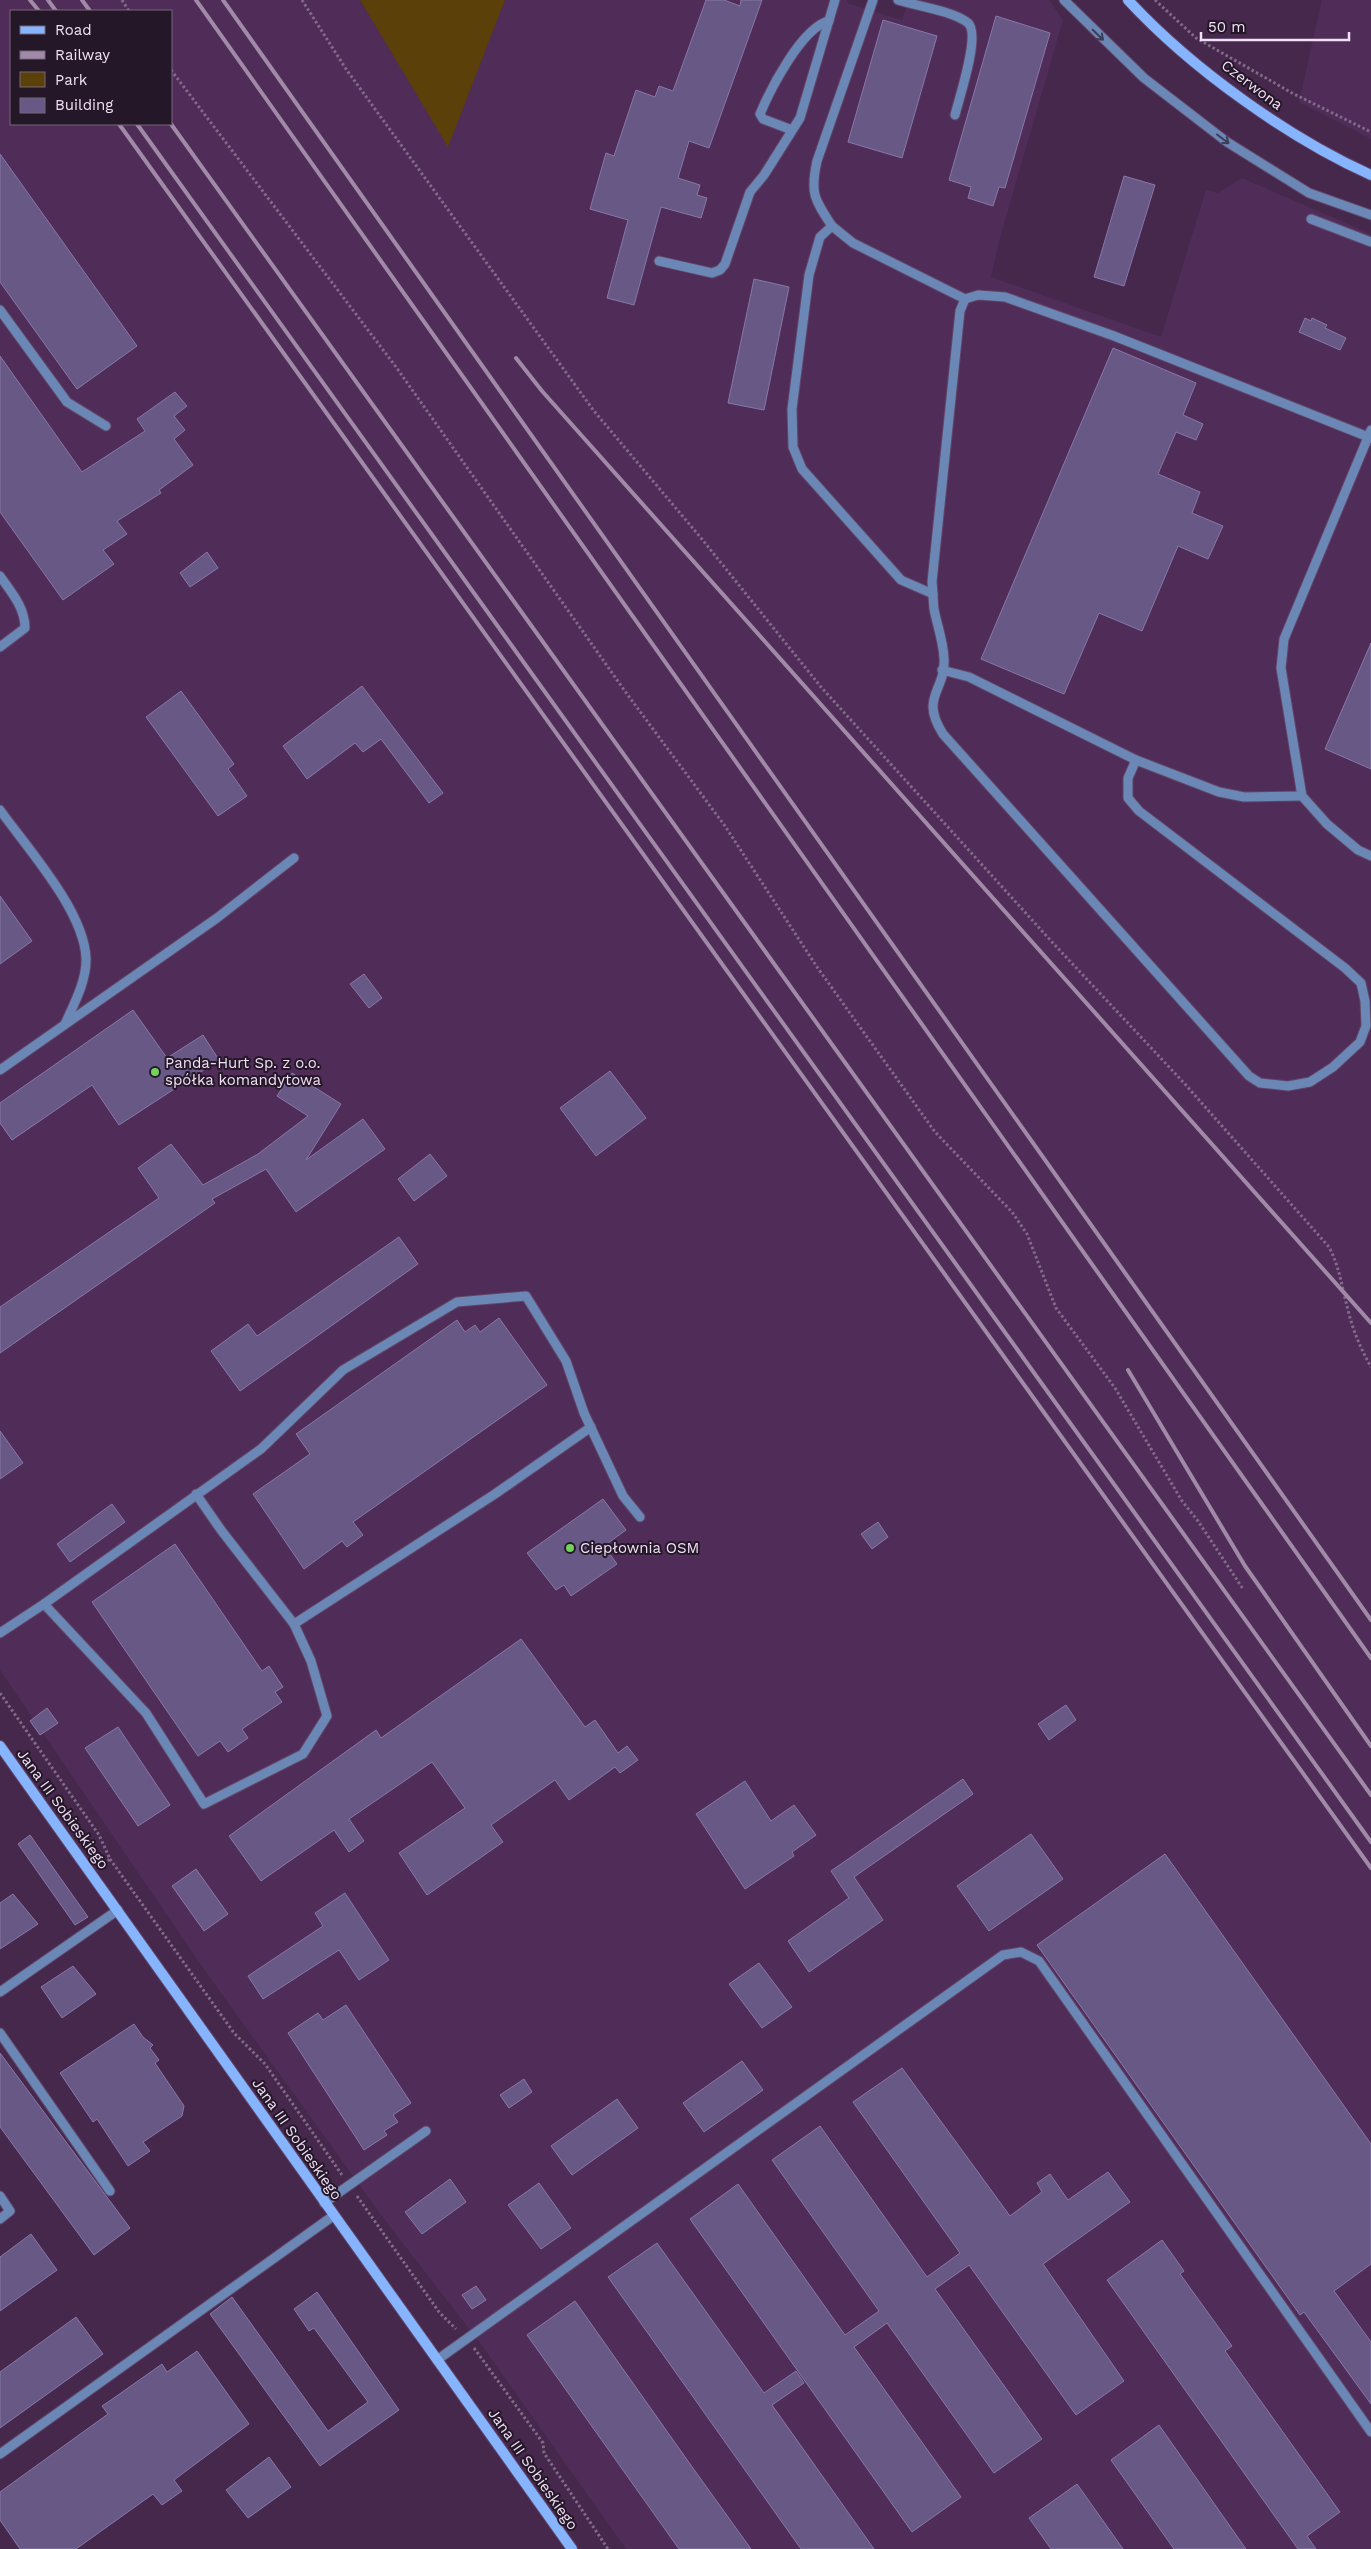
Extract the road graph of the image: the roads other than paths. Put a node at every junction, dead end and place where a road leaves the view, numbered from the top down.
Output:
1 (835, 0) edge
2 (873, 0) edge
3 (898, 0) edge
4 (1064, 0) edge
5 (1128, 0) edge
6 (828, 21) junction
7 (954, 115) dead end
8 (792, 130) junction
9 (1371, 175) edge
10 (1371, 215) edge
11 (1312, 218) dead end
12 (832, 226) junction
13 (1371, 242) edge
14 (659, 261) dead end
15 (965, 299) junction
16 (0, 310) edge
17 (106, 426) dead end
18 (1370, 435) edge
19 (0, 576) edge
20 (933, 594) junction
21 (0, 647) edge
22 (942, 670) junction
23 (1136, 760) junction
24 (1302, 796) junction
25 (0, 810) edge
26 (1371, 856) edge
27 (294, 858) dead end
28 (65, 1024) junction
29 (0, 1070) edge
30 (590, 1427) junction
31 (196, 1494) junction
32 (640, 1517) dead end
33 (44, 1604) junction
34 (294, 1624) junction
35 (0, 1633) edge
36 (0, 1746) edge
37 (4, 1757) edge
38 (118, 1910) junction
39 (0, 1992) edge
40 (0, 2033) edge
41 (426, 2131) dead end
42 (110, 2191) dead end
43 (0, 2196) edge
44 (324, 2203) junction
45 (333, 2216) junction
46 (0, 2219) edge
47 (438, 2360) junction
48 (1371, 2432) edge
49 (0, 2454) edge
50 (572, 2549) edge

1 - 6 lane
2 - 12 lane
3 - 7 lane
4 -> 10 lane
5 - 9 main road, Czerwona
6 - 8 lane
6 - 8 lane
8 - 14 lane
11 - 13 lane
12 - 15 lane
12 - 20 lane
15 - 18 lane
15 - 20 lane
16 - 17 lane
18 - 24 lane
19 - 21 lane
20 - 22 lane
22 - 23 lane
22 - 23 lane
23 - 24 lane
24 - 26 lane
25 - 28 lane
27 - 28 lane
28 - 29 lane
30 - 31 lane
30 - 32 lane
30 - 34 lane
31 - 33 lane
31 - 34 lane
33 - 34 lane
33 - 35 lane
36 - 37 main road, Jana III Sobieskiego
37 - 38 main road, Jana III Sobieskiego
38 - 39 lane
38 - 44 main road, Jana III Sobieskiego
40 - 42 lane
41 - 44 lane
43 - 46 lane
44 - 45 main road, Jana III Sobieskiego
45 - 47 main road, Jana III Sobieskiego
45 - 49 lane
47 - 48 lane
47 - 50 main road, Jana III Sobieskiego

